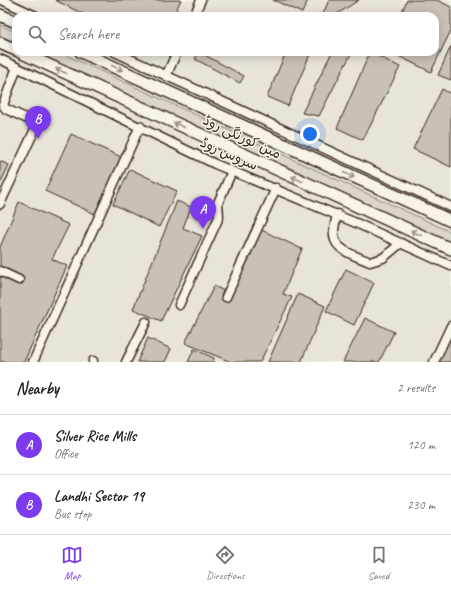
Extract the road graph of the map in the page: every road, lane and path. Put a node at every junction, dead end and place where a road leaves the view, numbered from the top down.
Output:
1 (2, 0) edge
2 (201, 0) edge
3 (28, 12) edge
4 (196, 12) edge
5 (0, 15) edge
6 (12, 20) edge
7 (0, 43) edge
8 (12, 48) edge
9 (29, 56) edge
10 (90, 56) edge
11 (124, 56) edge
12 (175, 56) edge
13 (0, 59) edge
14 (17, 67) junction
15 (166, 76) junction
16 (140, 126) junction
17 (232, 171) junction
18 (276, 188) junction
19 (0, 204) edge
20 (451, 207) edge
21 (337, 214) junction
22 (451, 221) edge
23 (401, 243) junction
24 (451, 249) edge
25 (451, 266) edge
26 (0, 271) edge
27 (19, 280) dead end
28 (226, 298) dead end
29 (179, 305) dead end
30 (146, 322) dead end
31 (451, 326) edge
32 (33, 362) edge
33 (126, 362) edge
34 (434, 362) edge

1 - 3 street
2 - 4 street
5 - 6 main road
7 - 8 main road
24 -> 9 main road, مین کورنگی روڈ
10 -> 22 main road, مین کورنگی روڈ
11 - 15 street
12 - 15 street
13 - 14 street, سروس روڈ
14 - 16 street, سروس روڈ
14 - 19 street
15 - 20 street
16 - 17 street, سروس روڈ
16 - 32 street
17 - 18 street, سروس روڈ
17 - 29 street
18 - 21 street, سروس روڈ
18 - 28 street
21 - 23 street, سروس روڈ
21 - 23 street
23 - 25 street, سروس روڈ
26 - 27 street
30 - 33 street
31 - 34 street

